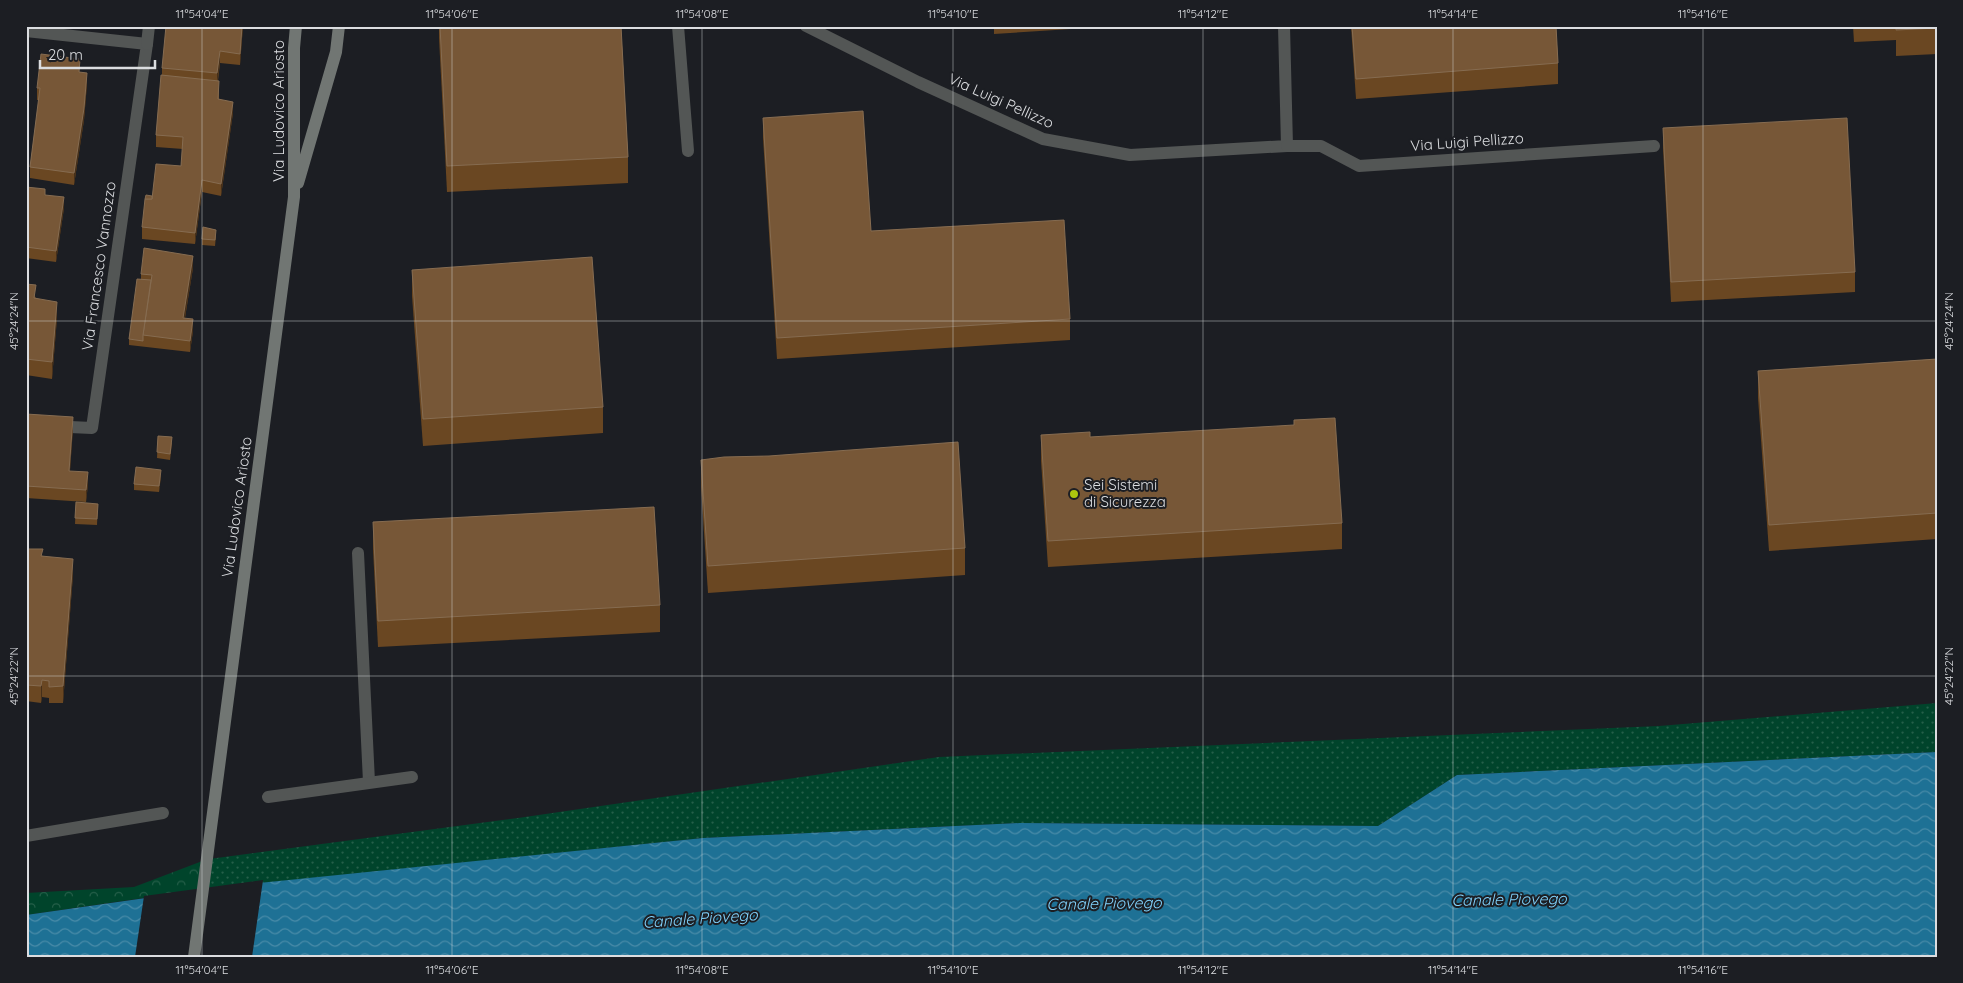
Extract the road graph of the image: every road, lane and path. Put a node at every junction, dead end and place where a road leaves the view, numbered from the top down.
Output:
1 (149, 26) edge
2 (296, 26) edge
3 (339, 26) edge
4 (678, 26) edge
5 (806, 26) edge
6 (1284, 26) edge
7 (26, 31) edge
8 (147, 44) junction
9 (1287, 146) junction
10 (1654, 146) dead end
11 (688, 151) dead end
12 (294, 197) junction
13 (26, 424) edge
14 (358, 553) dead end
15 (412, 777) dead end
16 (369, 782) junction
17 (268, 797) dead end
18 (163, 813) dead end
19 (26, 836) edge
20 (194, 957) edge

1 - 8 street, Via Francesco Vannozzo
2 - 12 main road, Via Ludovico Ariosto
3 - 12 main road, Via Ludovico Ariosto
4 - 11 street
5 - 9 street, Via Luigi Pellizzo
6 - 9 street
7 - 8 street
8 - 13 street, Via Francesco Vannozzo
9 - 10 street, Via Luigi Pellizzo
12 - 20 main road, Via Ludovico Ariosto
14 - 16 street
15 - 16 street
16 - 17 street
18 - 19 street

